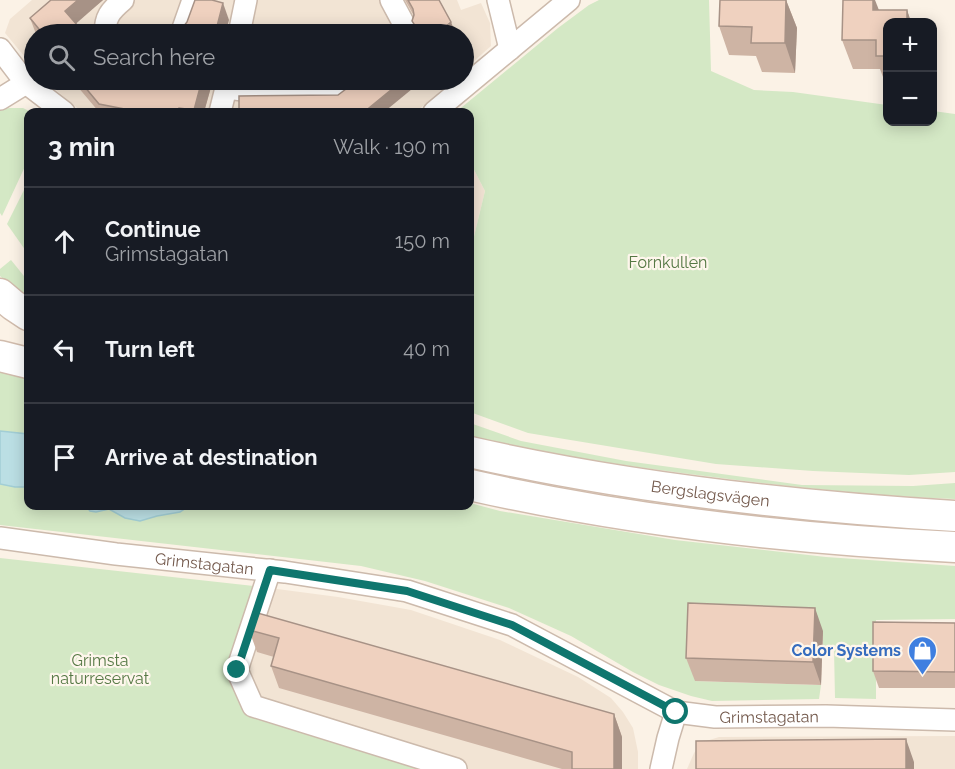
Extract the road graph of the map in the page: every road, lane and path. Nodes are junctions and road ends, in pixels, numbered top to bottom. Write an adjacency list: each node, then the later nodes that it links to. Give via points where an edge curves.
1 (123, 0): 7 (street)
2 (193, 0): 8 (street)
3 (246, 0): 9 (street)
4 (391, 0): 10 (street)
5 (498, 0): 11 (street)
6 (569, 0): 11 (street)
7 (105, 24)
8 (185, 24)
9 (241, 24)
10 (404, 24)
11 (510, 49): 13 (street)
12 (0, 51): 14 (street)
13 (474, 79)
14 (24, 81)
15 (24, 84): 21 (street)
16 (35, 90): 22 (street)
17 (226, 90): 23 (street)
18 (243, 90): 19 (street)
19 (345, 90)
20 (461, 90): 24 (street)
21 (0, 99)
22 (59, 108)
23 (221, 108)
24 (439, 108)
25 (0, 294): 26 (main road)
26 (24, 312)
27 (0, 356): 28 (main road)
28 (24, 362)
29 (474, 453): 31 (main road, Bergslagsvägen, via 600,478 762,501)
30 (474, 486): 33 (main road, Bergslagsvägen, via 598,510 769,533)
31 (955, 516)
32 (0, 538): 34 (street, Grimstagatan)
33 (955, 547)
34 (270, 570): 35 (street, Grimstagatan, via 407,591 512,625); 37 (street, via 237,670 253,706)
35 (676, 712): 36 (street, Grimstagatan, via 715,717); 38 (street)
36 (955, 720)
37 (456, 769)
38 (662, 769)

